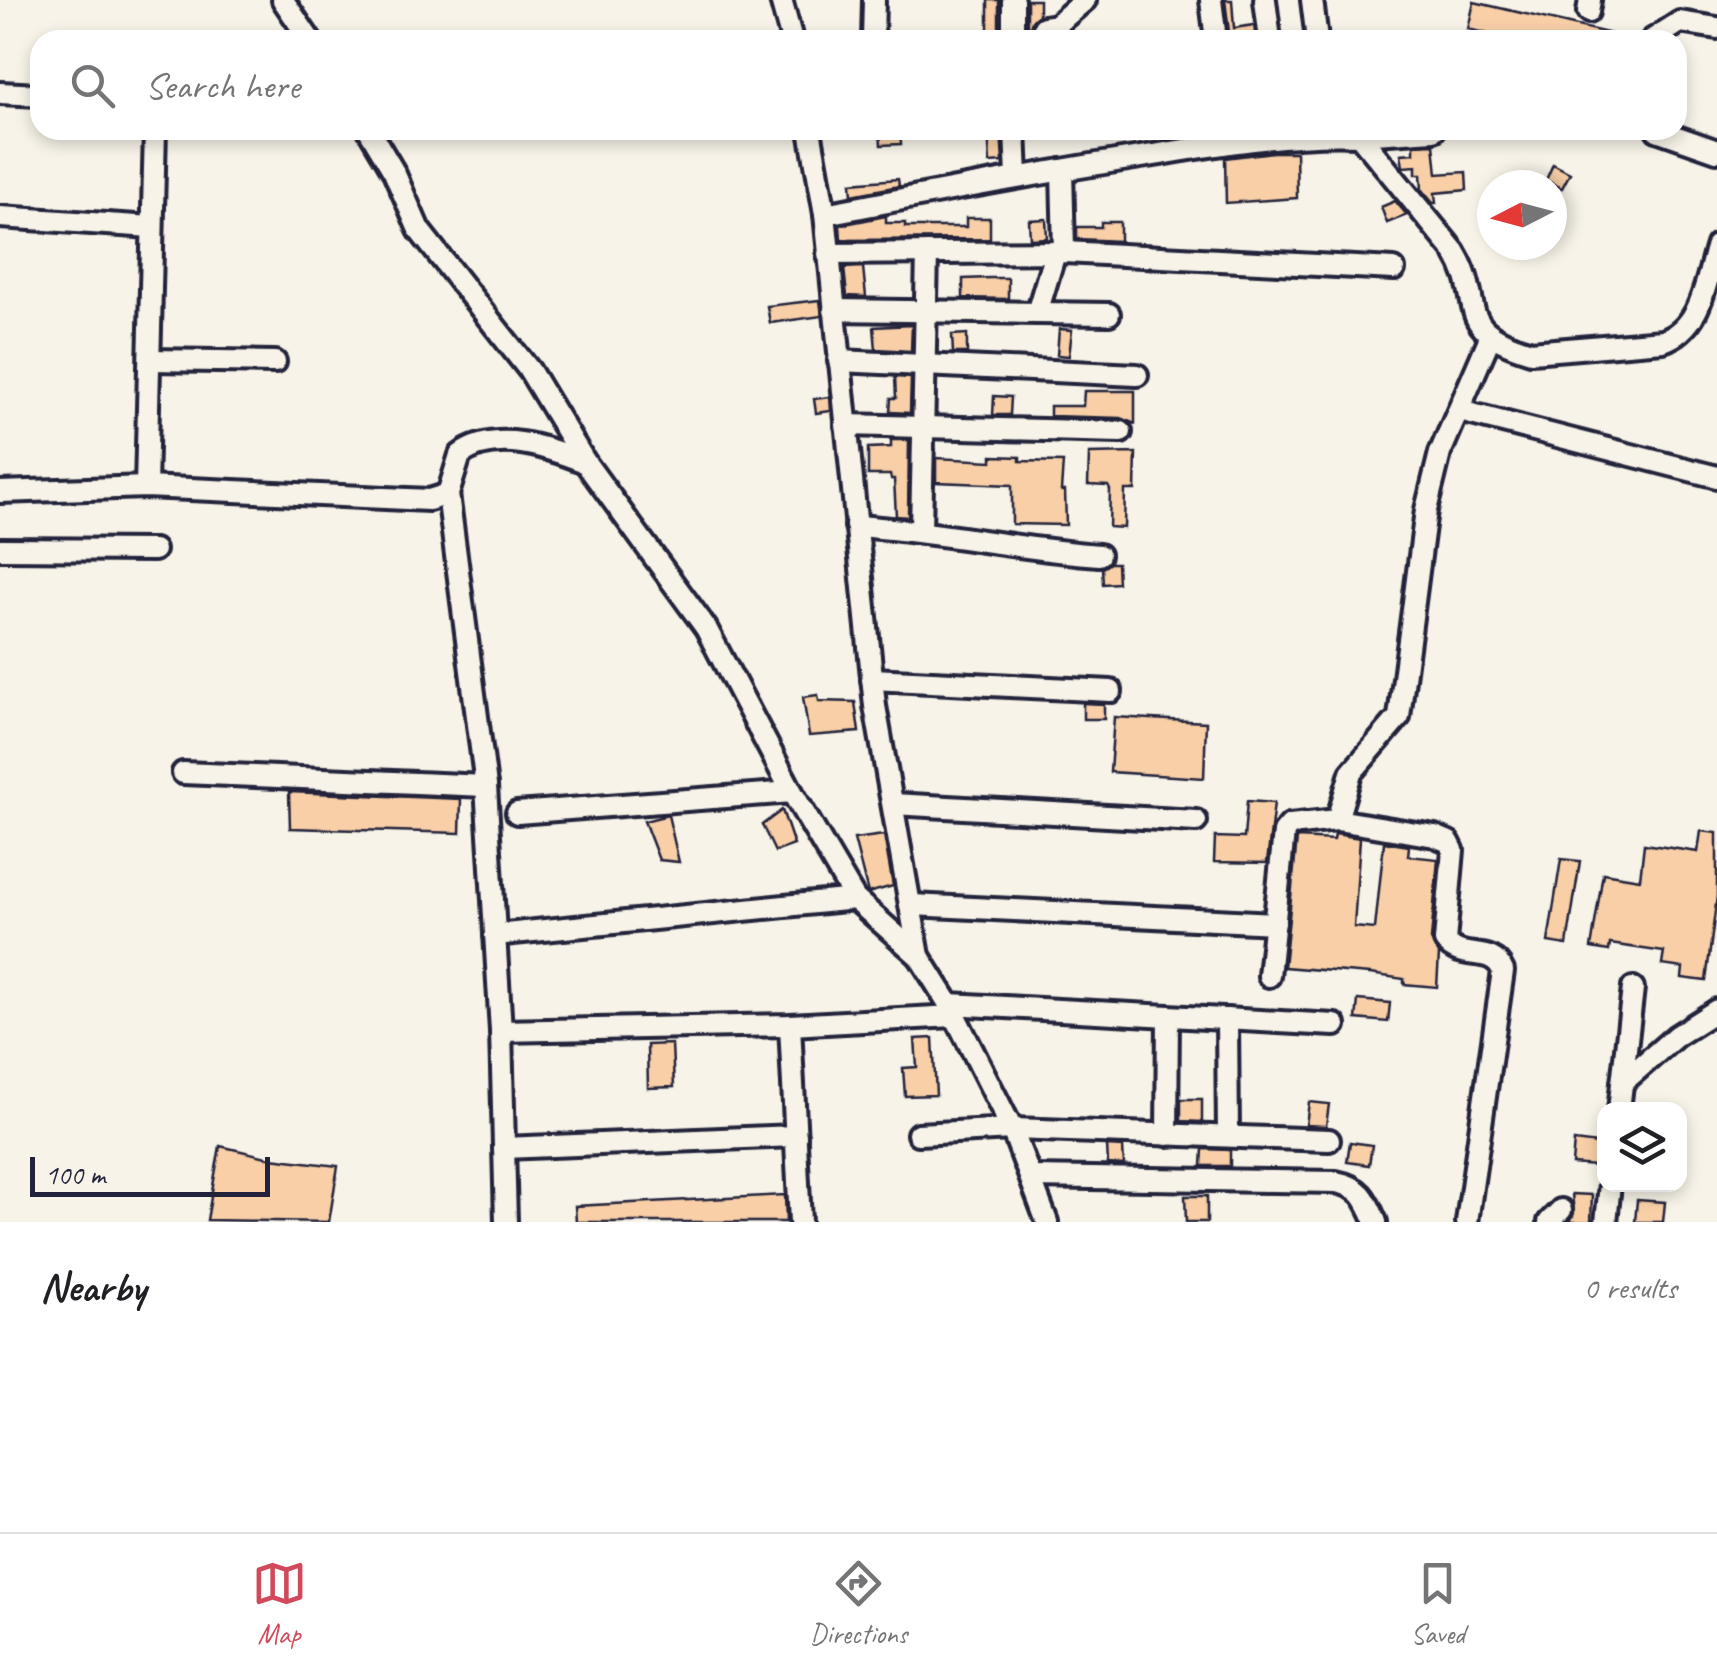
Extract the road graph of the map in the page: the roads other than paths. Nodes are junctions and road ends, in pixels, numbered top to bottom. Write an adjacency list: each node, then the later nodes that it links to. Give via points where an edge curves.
1 (282, 0): 11 (street)
2 (781, 0): 12 (street)
3 (874, 0): 13 (street)
4 (1013, 0): 14 (street)
5 (1085, 0): 10 (street, via 1056,25)
6 (1211, 0): 15 (street)
7 (1264, 0): 16 (street)
8 (1312, 0): 17 (street)
9 (1713, 23): 18 (street, via 1680,22)
10 (1044, 26)
11 (303, 30)
12 (789, 30)
13 (873, 30)
14 (1013, 30)
15 (1215, 30)
16 (1268, 30)
17 (1316, 30)
18 (1668, 30)
19 (0, 93): 20 (street)
20 (30, 94)
21 (155, 140): 33 (street)
22 (376, 140): 54 (street, via 419,230 530,371)
23 (812, 140): 31 (street)
24 (1015, 140): 30 (street)
25 (1212, 140): 29 (street)
26 (1362, 140): 44 (street, via 1454,251 1475,319)
27 (1684, 140): 28 (street)
28 (1717, 152)
29 (1062, 170): 30 (street); 36 (street)
30 (1017, 177): 31 (street)
31 (825, 214): 37 (street)
32 (0, 217): 33 (street)
33 (152, 227): 45 (street)
34 (1717, 245): 39 (street)
35 (927, 253): 36 (street); 37 (street); 41 (street)
36 (1060, 253): 38 (street); 42 (street)
37 (828, 254): 40 (street)
38 (1394, 269)
39 (1708, 300): 44 (street, via 1679,336 1664,342 1531,352)
40 (834, 310): 41 (street); 46 (street)
41 (926, 312): 42 (street); 48 (street)
42 (1037, 313): 43 (street)
43 (1109, 314)
44 (1491, 335): 50 (street)
45 (150, 360): 47 (street); 56 (street)
46 (839, 360): 48 (street); 51 (street)
47 (275, 362)
48 (924, 365): 49 (street); 52 (street)
49 (1137, 375)
50 (1460, 411): 55 (street); 71 (street, via 1447,432 1426,510 1399,717 1352,774)
51 (846, 425): 52 (street); 59 (street)
52 (923, 427): 53 (street); 60 (street)
53 (1121, 432)
54 (584, 462): 58 (street, via 543,447 487,443 460,455); 68 (street, via 706,628)
55 (1717, 478)
56 (146, 487): 57 (street); 58 (street, via 430,500)
57 (0, 492)
58 (448, 494): 67 (street)
59 (856, 526): 60 (street); 64 (street)
60 (921, 530): 63 (street)
61 (0, 549): 62 (street)
62 (154, 550)
63 (1099, 554)
64 (872, 679): 65 (street); 69 (street)
65 (1111, 691)
66 (183, 773): 67 (street)
67 (486, 786): 76 (street)
68 (792, 792): 70 (street); 73 (street)
69 (893, 804): 72 (street); 74 (street)
70 (516, 813)
71 (1337, 820): 75 (street, via 1295,823 1284,832); 103 (street, via 1449,842 1445,941 1459,953 1491,955 1503,971)
72 (1196, 821)
73 (856, 900): 76 (street); 77 (street)
74 (912, 904): 75 (street); 77 (street)
75 (1274, 923): 78 (street)
76 (495, 935): 86 (street)
77 (919, 956): 80 (street)
78 (1269, 976)
79 (1633, 988): 87 (street)
80 (952, 1010): 82 (street); 84 (street); 89 (street)
81 (1717, 1010): 87 (street)
82 (1168, 1016): 83 (street); 91 (street)
83 (1226, 1019): 85 (street); 93 (street)
84 (790, 1025): 86 (street); 92 (street)
85 (1335, 1025)
86 (501, 1031): 95 (street)
87 (1622, 1083): 88 (street)
88 (1620, 1102)
89 (1012, 1129): 90 (street); 91 (street); 96 (street)
90 (918, 1134)
91 (1167, 1134): 93 (street)
92 (796, 1136): 95 (street); 100 (street)
93 (1228, 1136): 94 (street)
94 (1329, 1140)
95 (504, 1148): 99 (street)
96 (1032, 1177): 98 (street); 102 (street, via 1336,1182 1364,1194)
97 (1609, 1192): 104 (street)
98 (1046, 1221): 101 (street)
99 (506, 1222)
100 (800, 1222)
101 (1031, 1222)
102 (1376, 1222)
103 (1467, 1222)
104 (1606, 1222)

